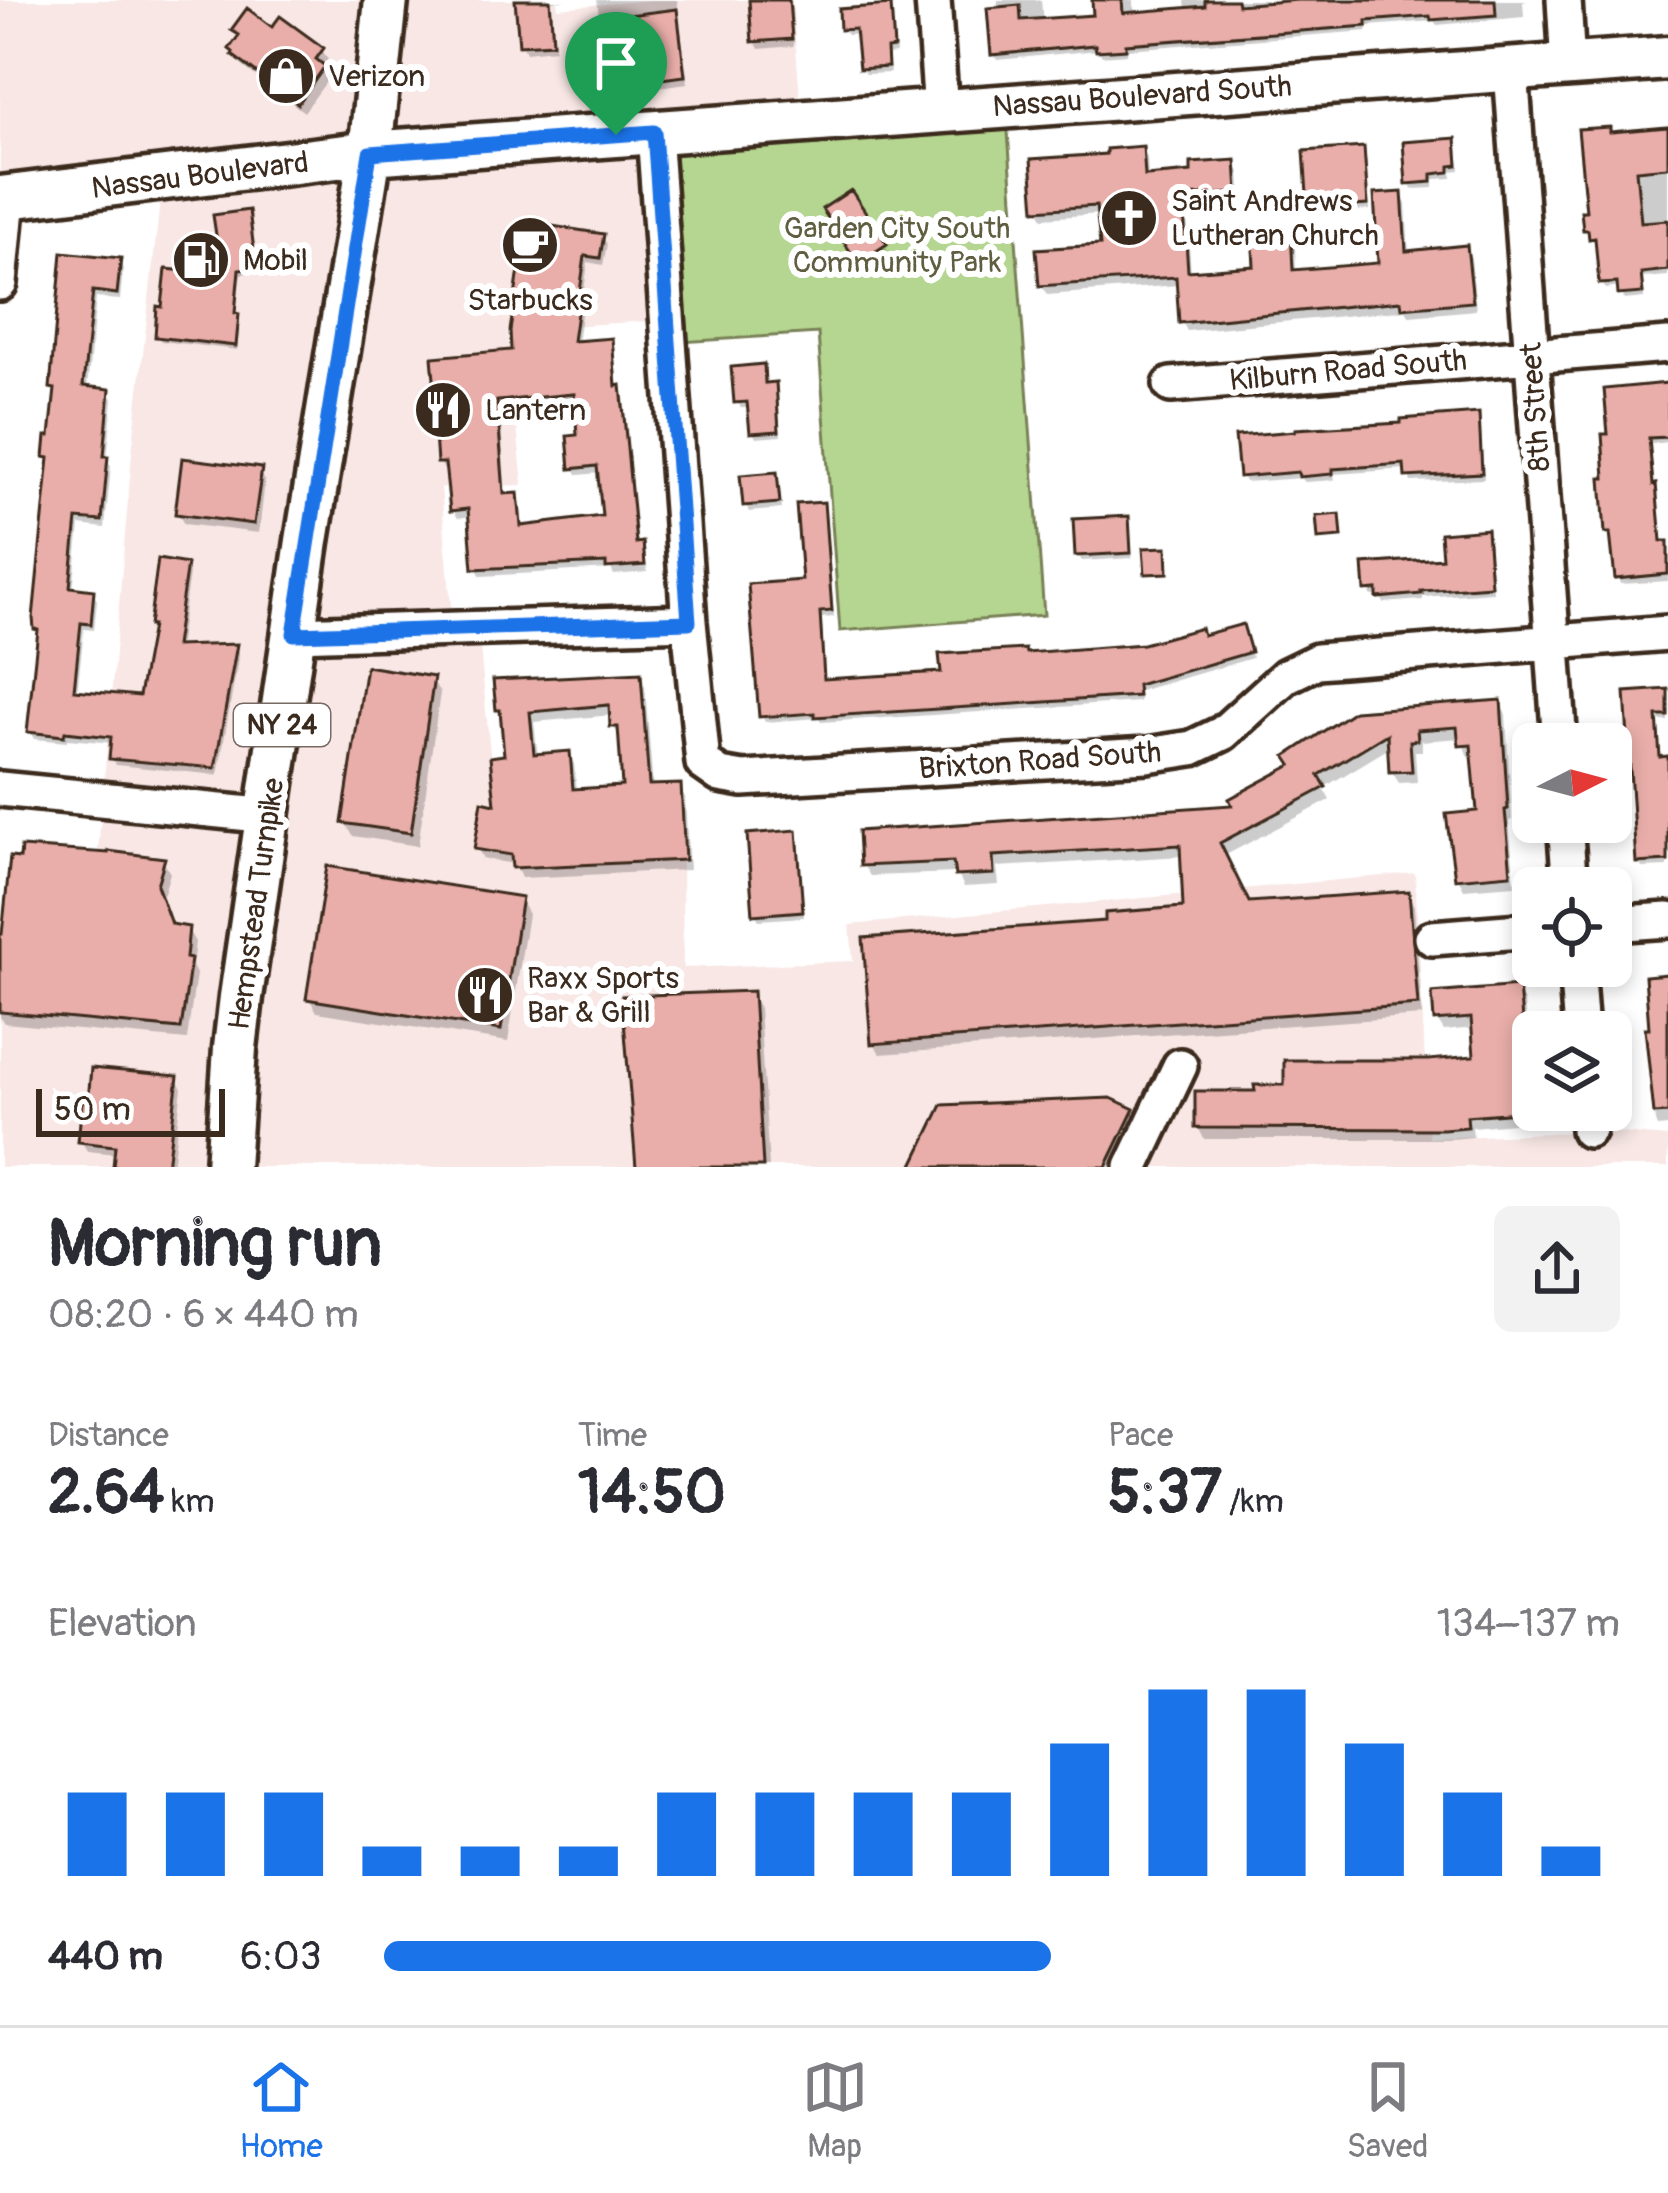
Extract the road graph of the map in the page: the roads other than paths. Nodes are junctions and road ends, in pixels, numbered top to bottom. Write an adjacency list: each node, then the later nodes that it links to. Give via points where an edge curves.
1 (386, 0): 9 (main road, Hempstead Turnpike / NY 24)
2 (932, 0): 7 (street)
3 (1564, 0): 5 (street)
4 (1668, 58): 5 (main road, Nassau Boulevard South)
5 (1568, 66): 6 (main road, Nassau Boulevard South)
6 (1511, 70): 7 (main road, Nassau Boulevard South); 13 (street, 8th Street)
7 (941, 111): 8 (main road, Nassau Boulevard South)
8 (635, 134): 9 (main road, Nassau Boulevard); 15 (street)
9 (370, 153): 10 (main road, Nassau Boulevard); 17 (main road, Hempstead Turnpike / NY 24)
10 (4, 198): 11 (street)
11 (0, 283)
12 (1668, 345): 13 (street, Kilburn Road South)
13 (1532, 355): 14 (street, Kilburn Road South); 18 (street, 8th Street)
14 (1171, 385)
15 (689, 622): 17 (street); 18 (street, Brixton Road South, via 703,763 743,779 1192,748 1222,733 1286,676 1317,662)
16 (1668, 633): 18 (street, Brixton Road South)
17 (294, 634): 21 (main road, Hempstead Turnpike / NY 24)
18 (1552, 641): 19 (street, 8th Street)
19 (1558, 723)
20 (0, 789): 21 (street)
21 (269, 816): 27 (main road, Hempstead Turnpike / NY 24, via 235,1048)
22 (1668, 920): 23 (street)
23 (1632, 923)
24 (1512, 932): 25 (street)
25 (1432, 938)
26 (1180, 1066): 28 (street)
27 (227, 1167)
28 (1132, 1167)

